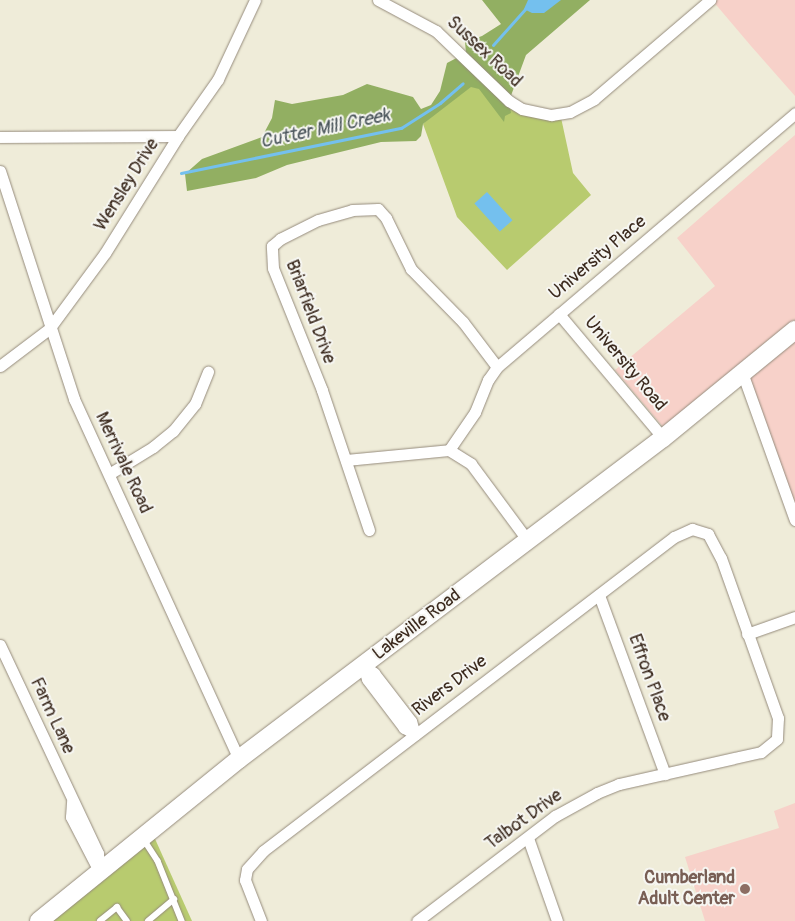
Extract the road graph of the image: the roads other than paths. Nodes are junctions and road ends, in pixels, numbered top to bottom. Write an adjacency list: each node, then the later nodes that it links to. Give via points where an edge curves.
1 (255, 0): 5 (street, Wensley Drive, via 218,79)
2 (378, 0): 3 (street, Sussex Road, via 436,31 509,101 522,108 551,114 570,112 594,99)
3 (710, 0)
4 (795, 113): 8 (street, University Place)
5 (178, 136): 6 (street); 9 (street, Wensley Drive, via 134,209)
6 (0, 137)
7 (0, 171): 9 (street, Merrivale Road)
8 (559, 314): 12 (street, University Place); 15 (street, University Road)
9 (49, 329): 11 (street, Wensley Drive); 18 (street, Merrivale Road, via 74,399)
10 (795, 330): 14 (main road, Lakeville Road)
11 (0, 366)
12 (497, 367): 16 (street, University Place, via 475,412); 17 (street, Briarfield Drive, via 463,322 411,269 386,218 378,209 339,213 280,239 271,251 272,268)
13 (208, 372): 18 (street, via 195,404 173,431)
14 (743, 375): 15 (main road, Lakeville Road); 19 (street)
15 (663, 438): 21 (main road, Lakeville Road)
16 (449, 450): 17 (street); 21 (street, via 471,464)
17 (346, 460): 20 (street, Briarfield Drive)
18 (109, 474): 28 (street, Merrivale Road)
19 (795, 520)
20 (369, 530)
21 (528, 541): 26 (main road, Lakeville Road)
22 (599, 595): 24 (street, Rivers Drive, via 674,537 699,529 708,534 715,544); 27 (street, Rivers Drive); 29 (street, Effron Place)
23 (795, 617): 24 (street)
24 (747, 634): 29 (street, Talbot Drive, via 778,718 777,739 762,752)
25 (0, 645): 32 (street, Farm Lane, via 72,801 71,817)
26 (363, 665): 27 (street, via 374,673 411,721); 28 (main road, Lakeville Road)
27 (415, 734): 39 (street, Rivers Drive, via 254,860 247,869 248,891)
28 (239, 759): 30 (main road, Lakeville Road)
29 (665, 774): 31 (street, Talbot Drive, via 597,793 555,816)
30 (142, 836): 32 (main road, Lakeville Road); 33 (lane, via 155,855)
31 (528, 838): 40 (street, Talbot Drive); 41 (street)
32 (99, 871): 34 (main road, Lakeville Road)
33 (174, 899): 37 (lane); 38 (lane)
34 (39, 921)
35 (100, 921): 36 (lane, via 117,907)
36 (127, 921)
37 (148, 921)
38 (182, 921)
39 (261, 921)
40 (417, 921)
41 (557, 921)

